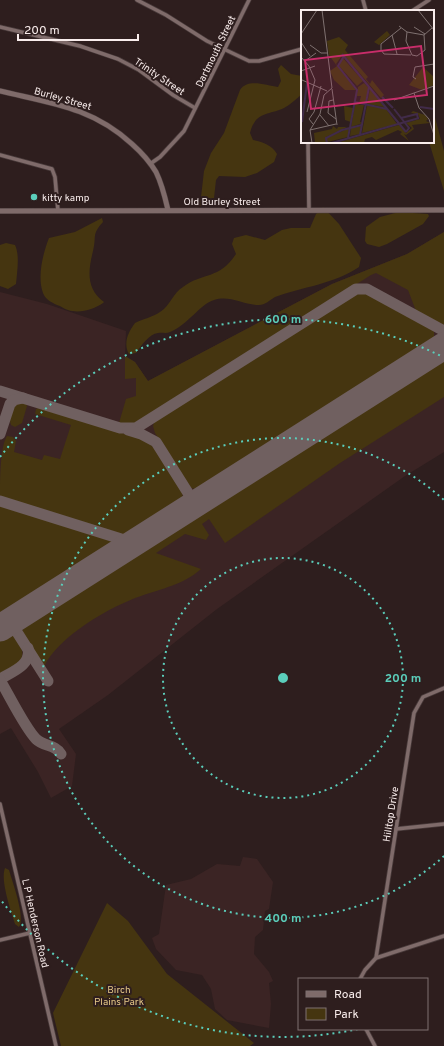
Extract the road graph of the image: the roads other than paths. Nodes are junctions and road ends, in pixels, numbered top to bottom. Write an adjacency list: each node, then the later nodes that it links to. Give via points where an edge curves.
1 (137, 0): 8 (street)
2 (249, 0): 8 (street, Dartmouth Street)
3 (363, 0): 5 (street)
4 (429, 0): 6 (street)
5 (366, 10)
6 (414, 10)
7 (0, 27): 11 (street, Trinity Street, via 80,46 118,59)
8 (224, 49): 9 (street, via 254,62); 11 (street, Dartmouth Street)
9 (301, 49)
10 (0, 91): 14 (main road, Burley Street, via 57,104 94,117 116,129)
11 (195, 108): 14 (street, Dartmouth Street, via 179,138)
12 (308, 143): 17 (street)
13 (0, 155): 19 (street, via 52,169)
14 (150, 164): 16 (main road, Burley Street, via 162,185)
15 (0, 210): 19 (main road, Old Burley Street)
16 (168, 210): 17 (main road, Old Burley Street); 19 (main road, Old Burley Street)
17 (309, 210): 18 (main road, Old Burley Street)
18 (444, 210)
19 (58, 211)
20 (444, 688): 23 (street, Hilltop Drive, via 424,697 414,713)
21 (0, 804): 24 (street, L P Henderson Road)
22 (444, 824): 23 (street)
23 (396, 829): 27 (street, Hilltop Drive)
24 (30, 933): 26 (street); 30 (street, L P Henderson Road)
25 (444, 936): 27 (street)
26 (0, 940)
27 (376, 958): 28 (street)
28 (361, 978)
29 (367, 1030): 31 (street)
30 (56, 1046)
31 (375, 1046)

